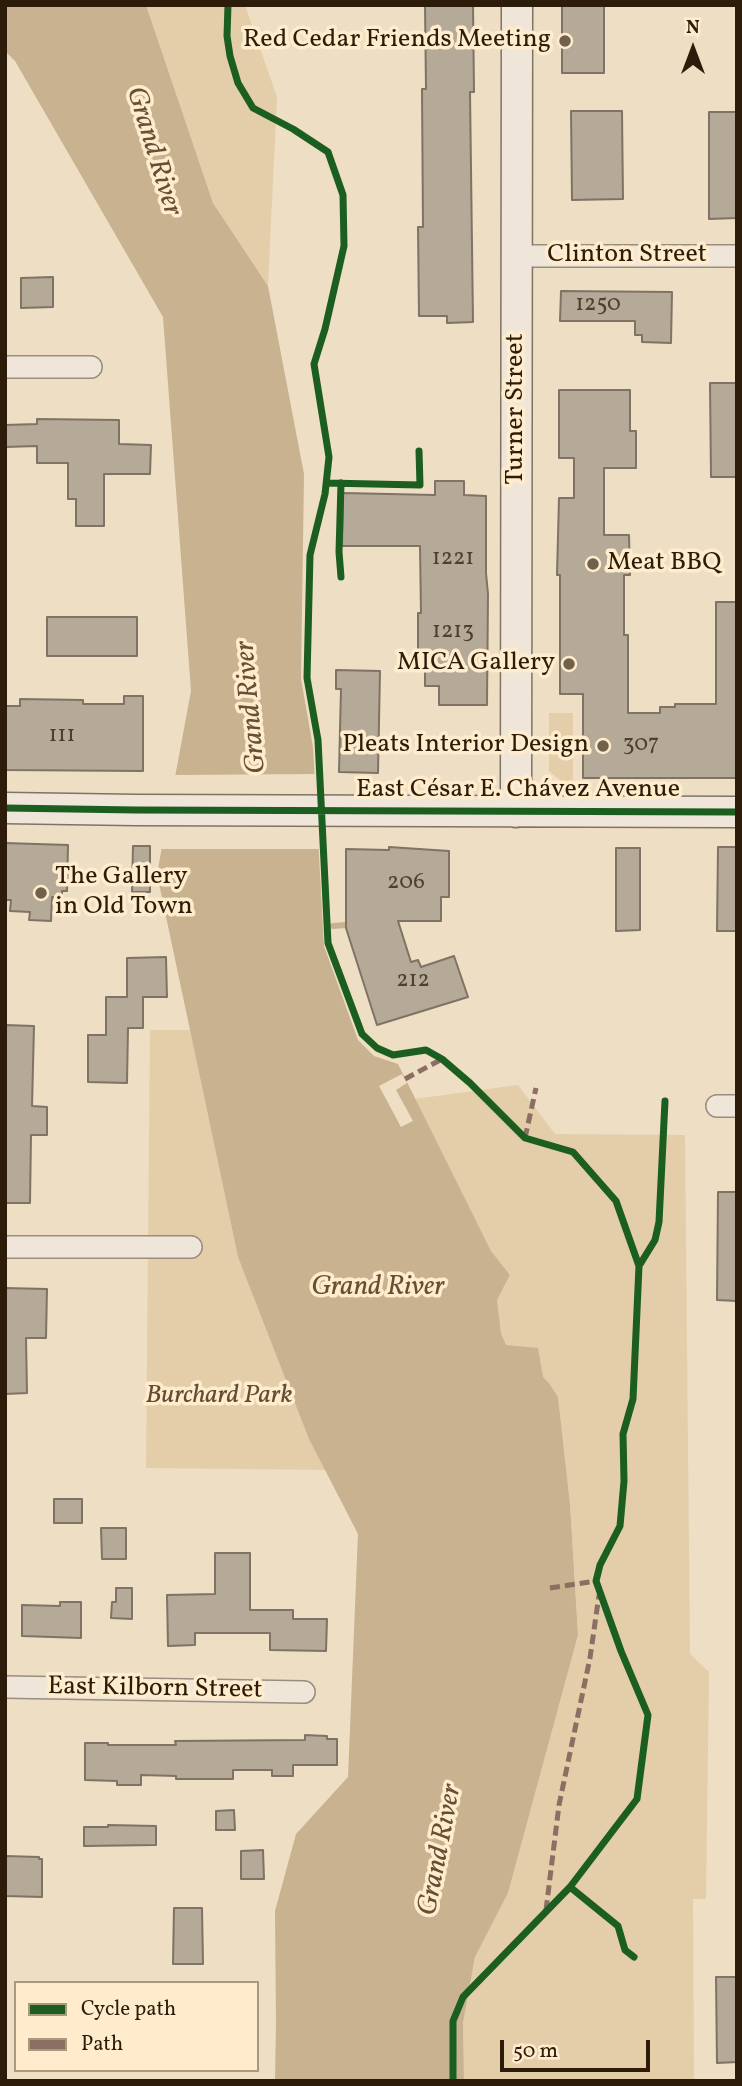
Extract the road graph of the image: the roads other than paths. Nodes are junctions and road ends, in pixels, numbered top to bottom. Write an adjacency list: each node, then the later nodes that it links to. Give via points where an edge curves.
1 (517, 5): 2 (street, Turner Street)
2 (516, 256): 3 (street, Clinton Street); 7 (street, Turner Street)
3 (737, 256)
4 (5, 367): 5 (street)
5 (91, 367)
6 (5, 808): 7 (street, East César E. Chávez Avenue)
7 (516, 812): 8 (street, East César E. Chávez Avenue)
8 (737, 813)
9 (5, 1247): 10 (street)
10 (191, 1247)
11 (5, 1687): 12 (street, East Kilborn Street)
12 (304, 1692)

